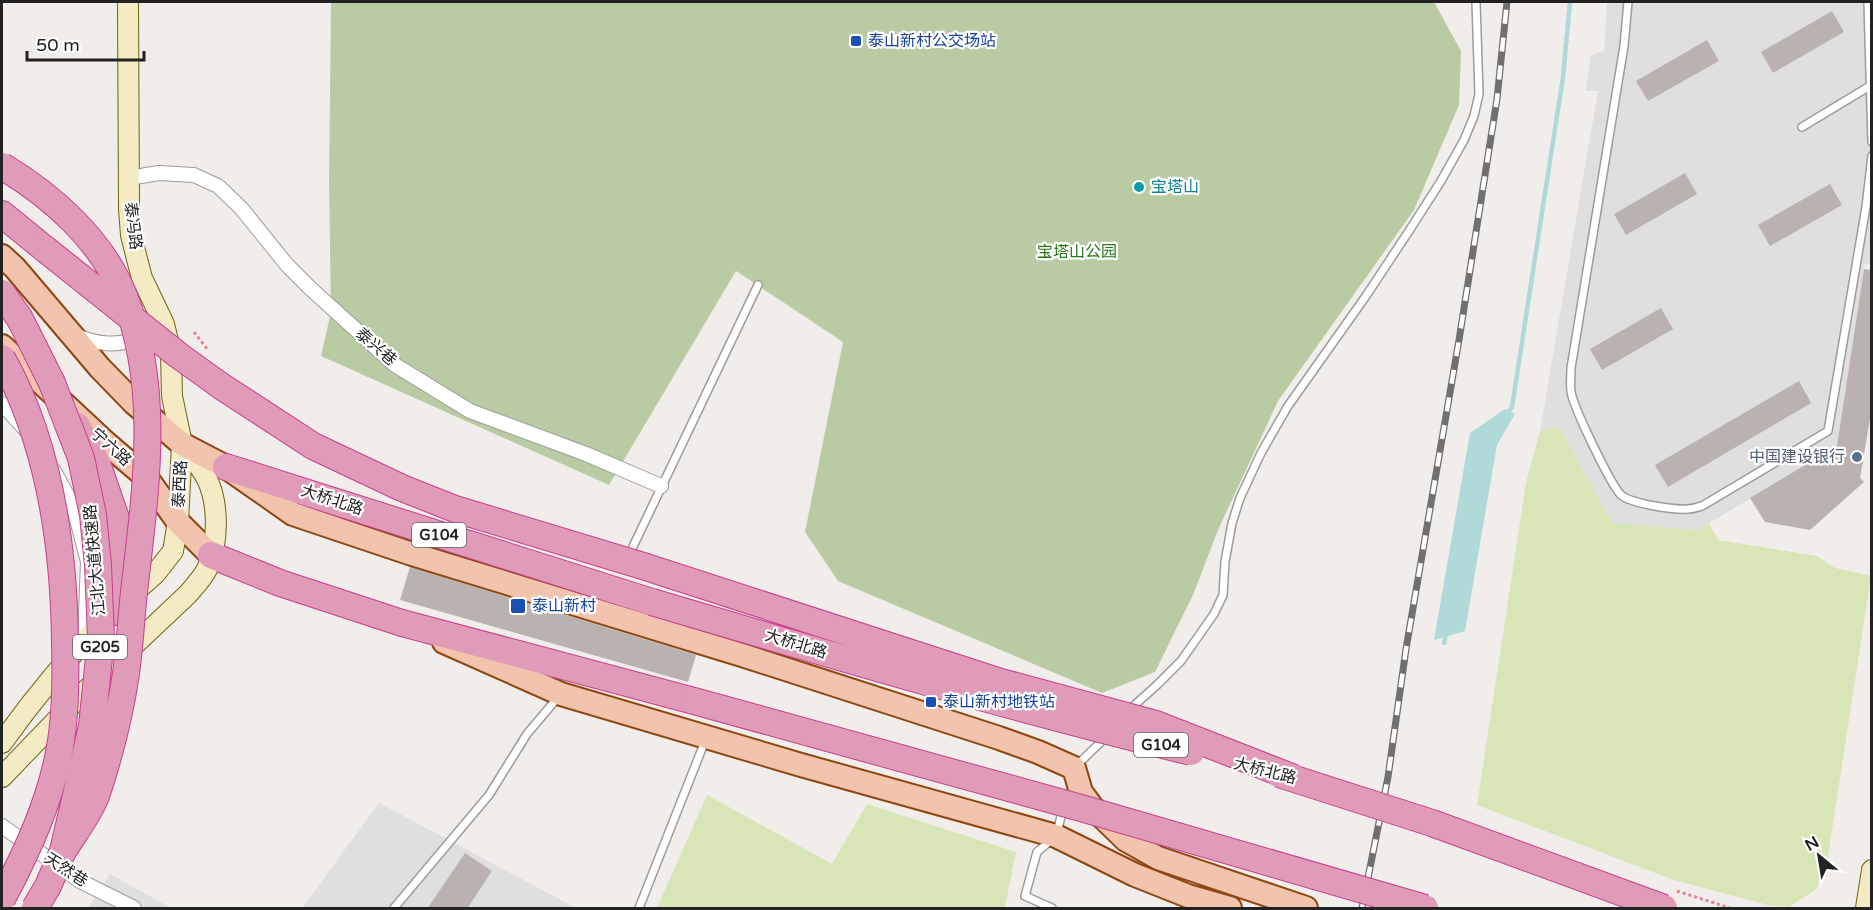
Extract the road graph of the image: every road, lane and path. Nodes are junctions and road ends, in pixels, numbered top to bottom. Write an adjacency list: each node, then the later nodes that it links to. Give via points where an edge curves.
1 (128, 2): 10 (main road, 泰冯路)
2 (1476, 2): 31 (lane, via 1479,94 1464,140 1366,296 1288,406 1262,453 1239,498 1225,562 1223,595 1214,614 1181,661)
3 (1628, 2): 8 (lane, via 1571,376 1576,409 1621,494 1631,500 1677,509 1702,506 1828,431)
4 (1868, 2): 5 (lane)
5 (1870, 86): 6 (lane); 7 (lane)
6 (1802, 127)
7 (1872, 142)
8 (1872, 156)
9 (2, 166): 41 (highway, bridge, via 41,192 81,229 110,270 124,294 136,330 147,403 145,500 126,674 113,741 95,800)
10 (129, 178): 15 (main road, 泰冯路, via 131,235 142,278); 23 (street, 泰兴巷, via 159,173 194,175 218,186 311,290 395,365 470,411)
11 (2, 214): 37 (highway, bridge, via 220,386 313,446 402,488 455,509 1001,682 1156,724)
12 (2, 256): 16 (main road, 大桥北路)
13 (758, 285): 23 (lane)
14 (2, 293): 41 (highway, 江北大道快速路 / G205, bridge, via 20,319 52,383 81,458 93,515 101,638 92,726)
15 (154, 303): 16 (street, via 152,323 134,340 108,344); 21 (main road, 泰冯路, via 171,353 172,396)
16 (70, 332): 21 (main road, 大桥北路, via 134,403)
17 (2, 346): 20 (main road, 宁六路)
18 (2, 358): 43 (highway, G205, bridge, via 27,410 58,532 66,676 60,749 50,787 37,825)
19 (2, 404): 29 (street, via 40,445 74,508 88,562)
20 (65, 405): 24 (main road, 宁六路, via 147,478); 27 (highway, via 97,463 118,524)
21 (182, 444): 22 (main road, 大桥北路); 24 (main road, 泰西路); 25 (main road, 泰西路, via 202,471 216,508)
22 (226, 466): 26 (highway, 大桥北路 / G104); 35 (main road, via 293,514 999,738 1038,752)
23 (661, 486): 26 (lane)
24 (178, 522): 25 (main road, 宁六路); 27 (main road, 泰西路, via 173,551 166,563)
25 (211, 555): 28 (highway, via 280,583); 36 (main road, 泰西路, via 198,582)
26 (617, 579): 37 (highway, 大桥北路 / G104, bridge, via 652,602 868,666 1066,722)
27 (111, 613): 29 (main road, 泰西路)
28 (402, 623): 30 (main road); 51 (highway, bridge, via 1082,808)
29 (85, 640): 34 (main road, 泰西路)
30 (561, 694): 33 (main road); 46 (lane, via 527,734 489,795)
31 (1122, 719)
32 (1115, 729): 35 (lane)
33 (707, 737): 40 (main road); 47 (lane)
34 (2, 742)
35 (1072, 774): 50 (main road, via 1092,807 1126,840 1158,858)
36 (2, 777)
37 (1294, 778): 52 (highway, 大桥北路 / G104, bridge, via 1432,823)
38 (1068, 791): 40 (lane)
39 (2, 826): 45 (street, 天然巷, via 81,881)
40 (1056, 836): 48 (lane, via 1036,852 1025,896); 49 (main road, via 1135,876)
41 (63, 851): 44 (highway, 江北大道快速路 / G205, bridge)
42 (1872, 870): 53 (main road)
43 (2, 899)
44 (35, 909)
45 (134, 909)
46 (394, 909)
47 (639, 909)
48 (1052, 909)
49 (1230, 909)
50 (1306, 909)
51 (1425, 909)
52 (1664, 909)
53 (1866, 909)

